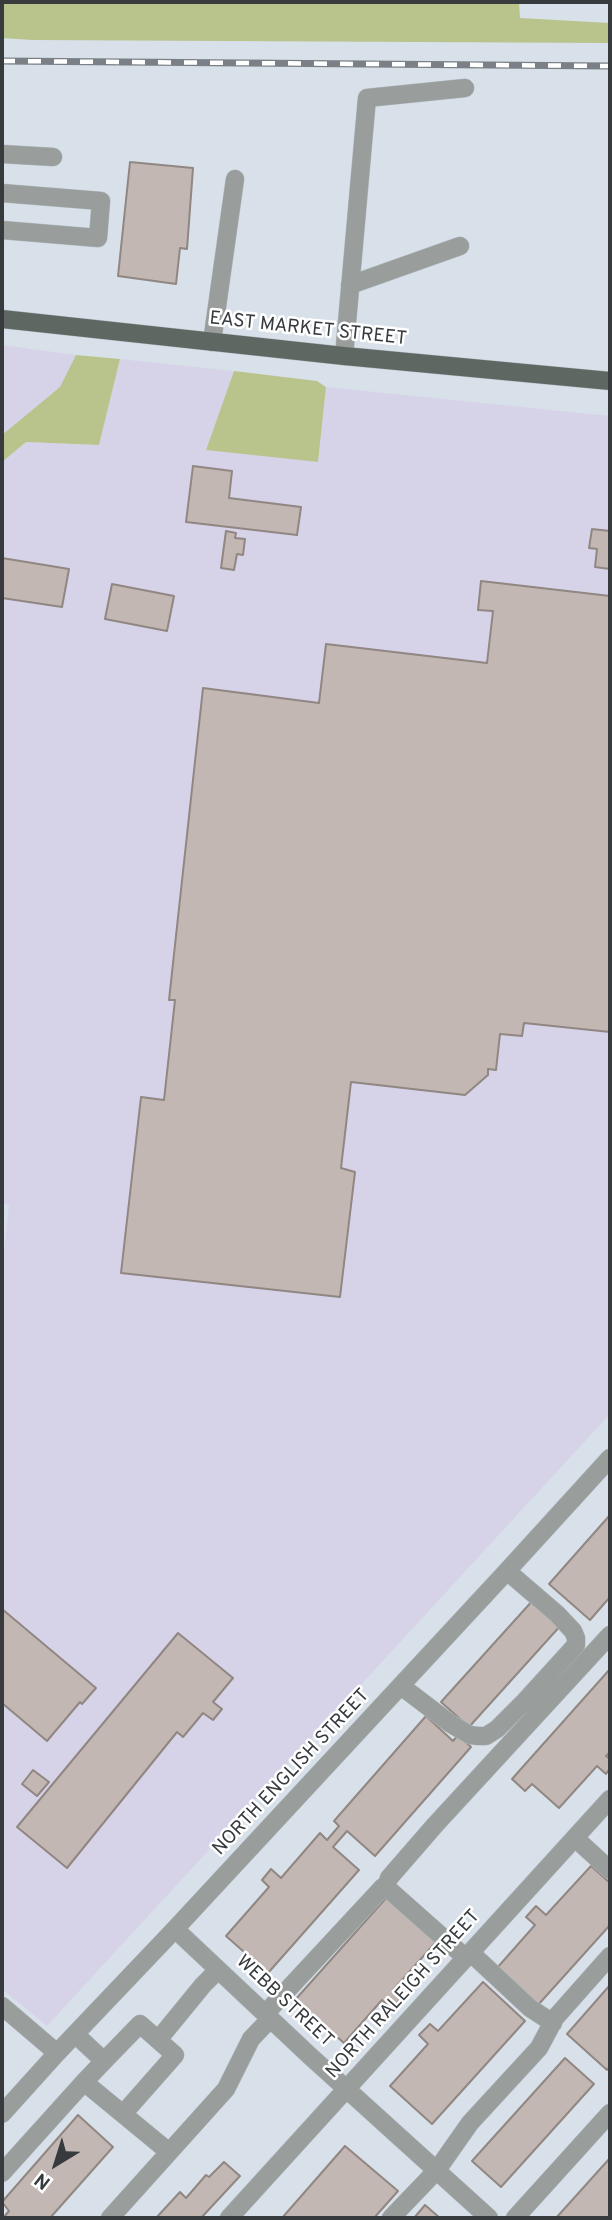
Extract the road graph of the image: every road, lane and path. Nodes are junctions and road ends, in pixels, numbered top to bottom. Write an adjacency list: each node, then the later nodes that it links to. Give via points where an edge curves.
1 (465, 88): 8 (street, via 367,98)
2 (2, 154): 3 (street)
3 (53, 157)
4 (235, 179): 10 (street)
5 (2, 193): 6 (street, via 101,201 98,238)
6 (2, 230)
7 (460, 246): 8 (street)
8 (350, 285): 11 (street)
9 (2, 319): 10 (main road, EAST MARKET STREET)
10 (212, 342): 11 (main road, EAST MARKET STREET)
11 (344, 356): 12 (main road, EAST MARKET STREET)
12 (610, 381)
13 (610, 1458): 14 (street, NORTH ENGLISH STREET)
14 (507, 1571): 16 (street, NORTH ENGLISH STREET); 16 (street, via 576,1637 576,1645 525,1701 497,1729 478,1737 451,1724)
15 (610, 1635): 20 (street, via 435,1825)
16 (401, 1686): 21 (street, NORTH ENGLISH STREET)
17 (610, 1800): 18 (street, NORTH RALEIGH STREET)
18 (575, 1838): 19 (street); 22 (street, NORTH RALEIGH STREET)
19 (610, 1870)
20 (386, 1887): 22 (street); 26 (street)
21 (174, 1929): 24 (street, WEBB STREET); 28 (street, NORTH ENGLISH STREET)
22 (468, 1956): 27 (street); 33 (street, NORTH RALEIGH STREET)
23 (610, 1956): 27 (street)
24 (218, 1970): 26 (street, WEBB STREET); 29 (street)
25 (2, 2006): 30 (street)
26 (267, 2016): 33 (street, WEBB STREET); 37 (street, via 226,2089)
27 (552, 2023): 38 (street, via 540,2048 470,2123)
28 (75, 2034): 30 (street, NORTH ENGLISH STREET); 31 (street)
29 (158, 2040): 31 (street, via 140,2024); 36 (street, via 175,2055)
30 (57, 2053): 35 (street, NORTH ENGLISH STREET)
31 (104, 2061): 32 (street)
32 (84, 2082): 36 (street); 39 (street)
33 (348, 2088): 38 (street, WEBB STREET); 41 (street, NORTH RALEIGH STREET)
34 (610, 2113): 44 (street)
35 (2, 2114)
36 (123, 2114): 37 (street)
37 (169, 2151): 40 (street)
38 (437, 2170): 42 (street); 43 (street, WEBB STREET)
39 (2, 2173)
40 (110, 2218)
41 (229, 2218)
42 (391, 2218)
43 (489, 2218)
44 (515, 2218)

